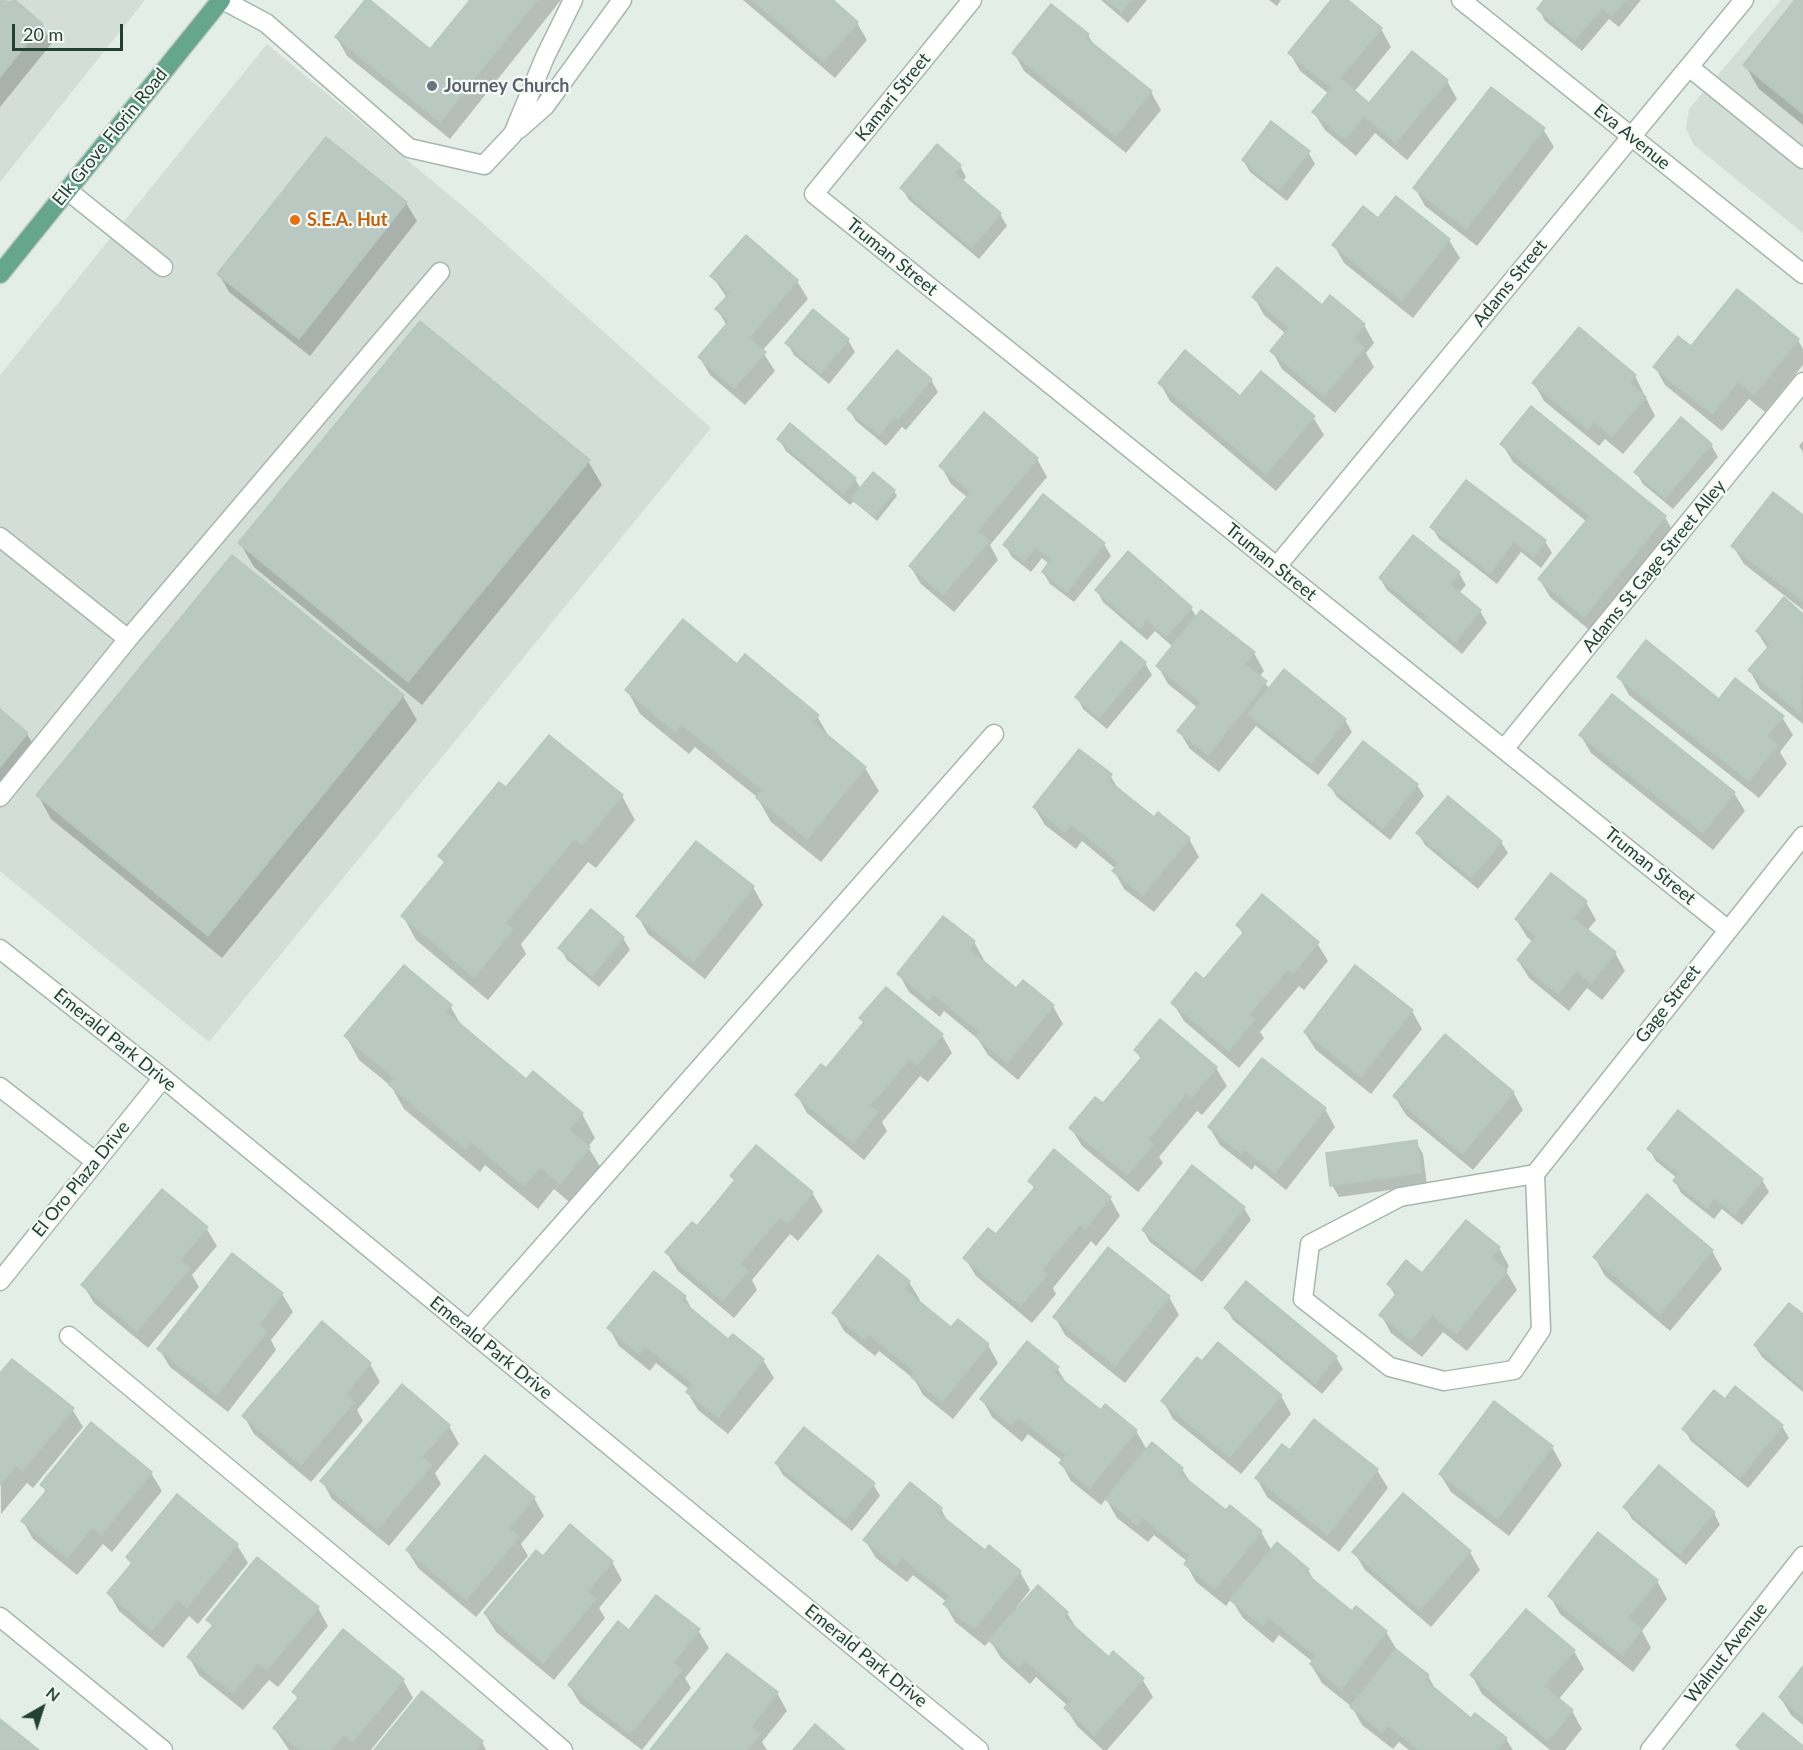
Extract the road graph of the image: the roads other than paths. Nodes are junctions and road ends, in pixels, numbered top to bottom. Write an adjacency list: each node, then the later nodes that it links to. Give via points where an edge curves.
1 (222, 0): 8 (street, via 266,24 409,148 484,165); 11 (main road, Elk Grove Florin Road)
2 (573, 0): 8 (street)
3 (622, 0): 8 (street, via 545,106)
4 (972, 0): 12 (street, Kamari Street)
5 (1461, 0): 9 (street, Eva Avenue)
6 (1744, 0): 7 (street, Adams Street)
7 (1689, 67): 9 (street, Adams Street); 10 (street)
8 (513, 134)
9 (1631, 136): 16 (street, Eva Avenue); 19 (street, Adams Street)
10 (1803, 159)
11 (68, 190): 13 (street); 15 (main road, Elk Grove Florin Road)
12 (814, 194): 19 (street, Truman Street)
13 (163, 267)
14 (440, 272): 20 (street)
15 (0, 274)
16 (1803, 274)
17 (1803, 382): 22 (street, Adams St Gage Street Alley)
18 (0, 537): 20 (street)
19 (1277, 566): 22 (street, Truman Street)
20 (128, 639): 23 (street)
21 (994, 735): 32 (street)
22 (1504, 749): 25 (street, Truman Street)
23 (0, 797)
24 (1803, 836): 25 (street, Gage Street)
25 (1728, 929): 30 (street, Gage Street)
26 (0, 949): 27 (street, Emerald Park Drive)
27 (163, 1078): 29 (street, El Oro Plaza Drive); 32 (street, Emerald Park Drive)
28 (0, 1087): 29 (street)
29 (96, 1162): 31 (street, El Oro Plaza Drive)
30 (1535, 1174): 30 (street, via 1541,1330 1514,1370 1444,1381 1390,1367 1303,1299 1310,1244 1400,1197)
31 (0, 1281)
32 (469, 1330): 38 (street, Emerald Park Drive)
33 (69, 1336): 37 (street)
34 (1803, 1556): 39 (street, Walnut Avenue)
35 (0, 1617): 36 (street)
36 (163, 1750)
37 (563, 1750)
38 (980, 1750)
39 (1650, 1750)

